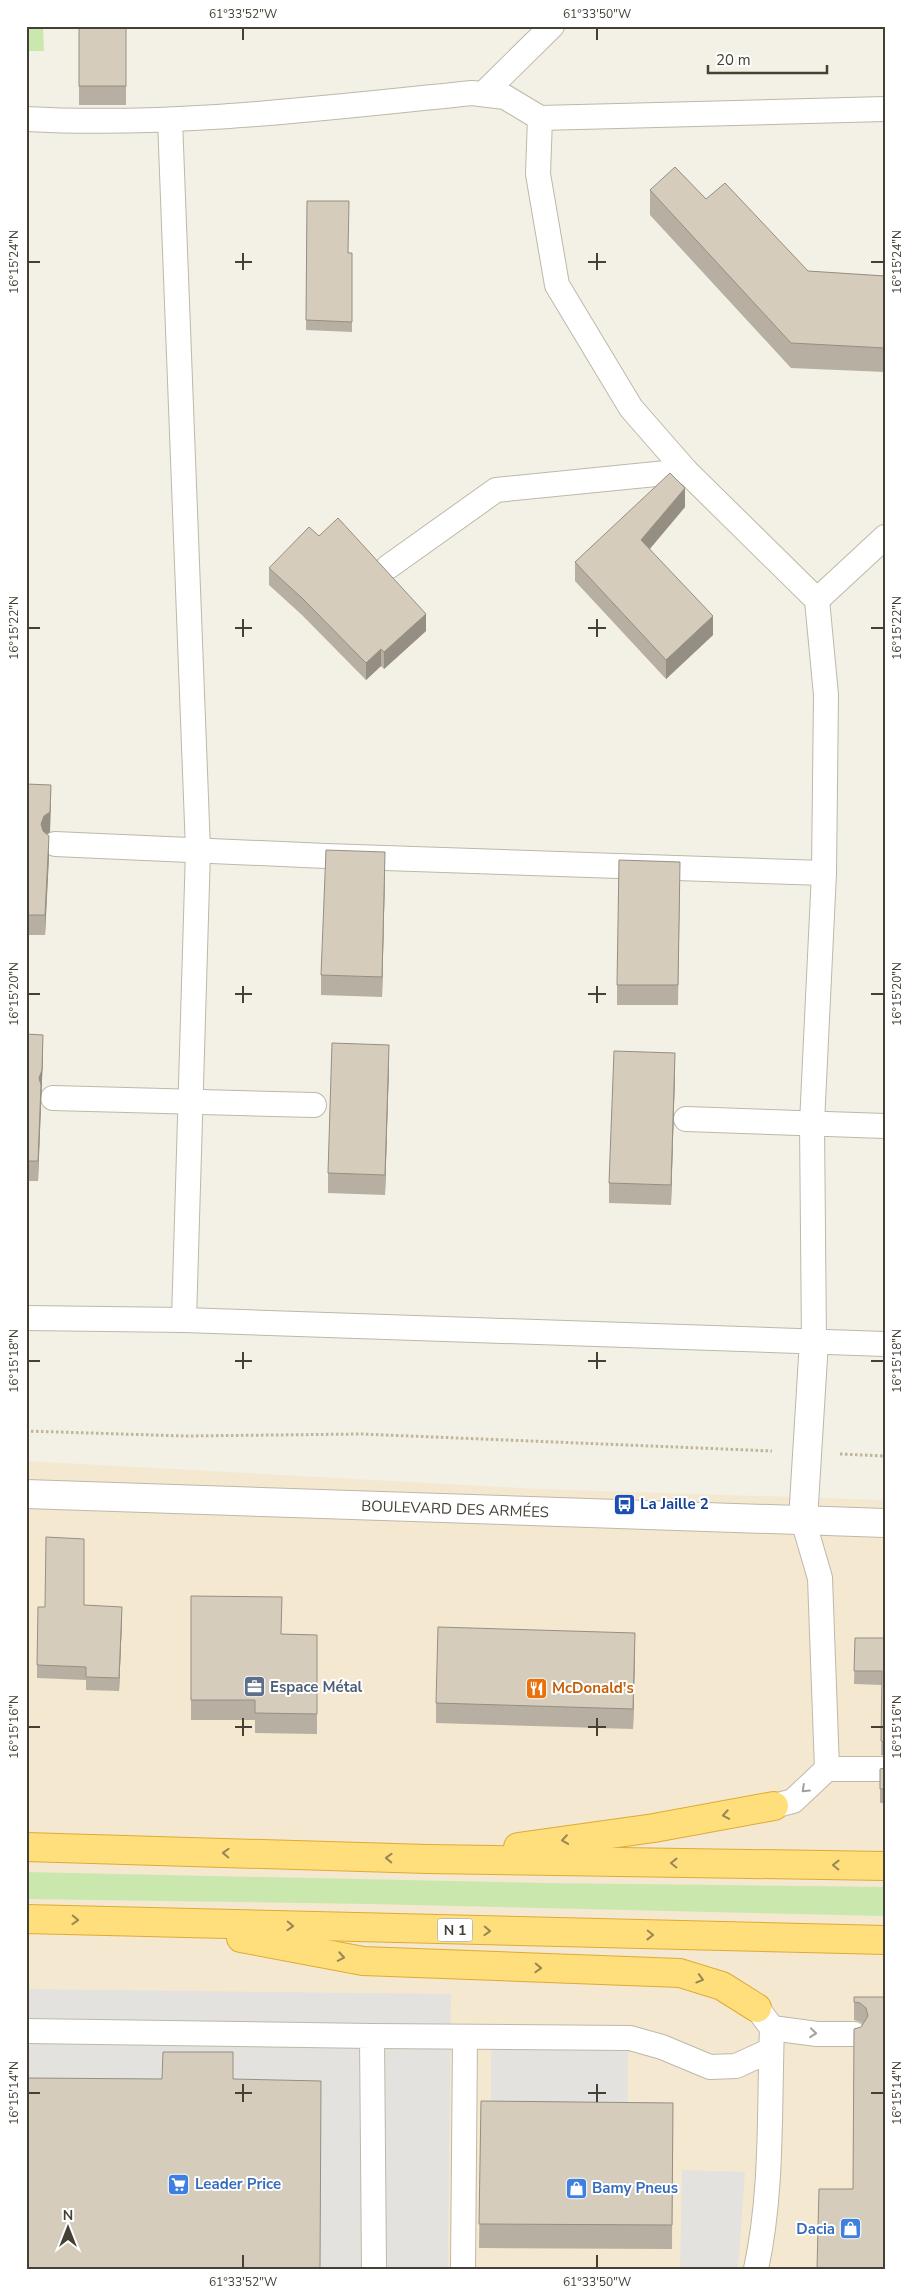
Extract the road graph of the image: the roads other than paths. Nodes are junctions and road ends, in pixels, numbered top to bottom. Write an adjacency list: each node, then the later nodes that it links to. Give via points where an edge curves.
1 (552, 26): 2 (lane)
2 (484, 93): 4 (lane, via 505,97); 6 (lane)
3 (885, 109): 4 (lane)
4 (540, 118): 7 (lane, via 538,174 557,284 632,408)
5 (26, 119): 6 (lane)
6 (170, 120): 12 (lane)
7 (686, 471): 9 (lane, via 496,490); 10 (lane)
8 (885, 537): 10 (lane)
9 (388, 567)
10 (817, 600): 13 (lane, via 826,695)
11 (55, 844): 12 (lane)
12 (198, 850): 13 (lane); 15 (lane)
13 (824, 873): 18 (lane)
14 (53, 1098): 15 (lane)
15 (191, 1102): 16 (lane); 21 (lane)
16 (314, 1105)
17 (686, 1119): 18 (lane)
18 (812, 1123): 19 (lane); 22 (lane)
19 (885, 1126)
20 (26, 1318): 21 (lane)
21 (184, 1320): 22 (lane)
22 (814, 1342): 23 (lane); 25 (street)
23 (885, 1344)
24 (26, 1494): 25 (street, BOULEVARD DES ARMÉES)
25 (803, 1520): 26 (street, BOULEVARD DES ARMÉES); 27 (lane, via 820,1578)
26 (885, 1523)
27 (827, 1769): 28 (lane); 29 (lane, one-way to 29, via 793,1801)
28 (880, 1769)
29 (774, 1806): 31 (highway, one-way to 31, via 654,1828)
30 (26, 1847): 31 (highway, one-way to 30)
31 (427, 1859): 32 (highway, one-way to 31)
32 (885, 1866)
33 (26, 1919): 34 (highway, N 1, one-way to 34)
34 (156, 1922): 35 (highway, N 1, one-way to 35); 36 (highway, one-way to 36, via 363,1961 680,1973 722,1986)
35 (885, 1940)
36 (767, 2029): 38 (lane, one-way to 38); 40 (lane, via 736,2066 710,2067 630,2038); 43 (lane, via 767,2176)
37 (26, 2031): 39 (lane)
38 (854, 2034)
39 (372, 2036): 40 (lane); 41 (lane)
40 (465, 2038): 42 (lane)
41 (374, 2269)
42 (463, 2269)
43 (756, 2269)

